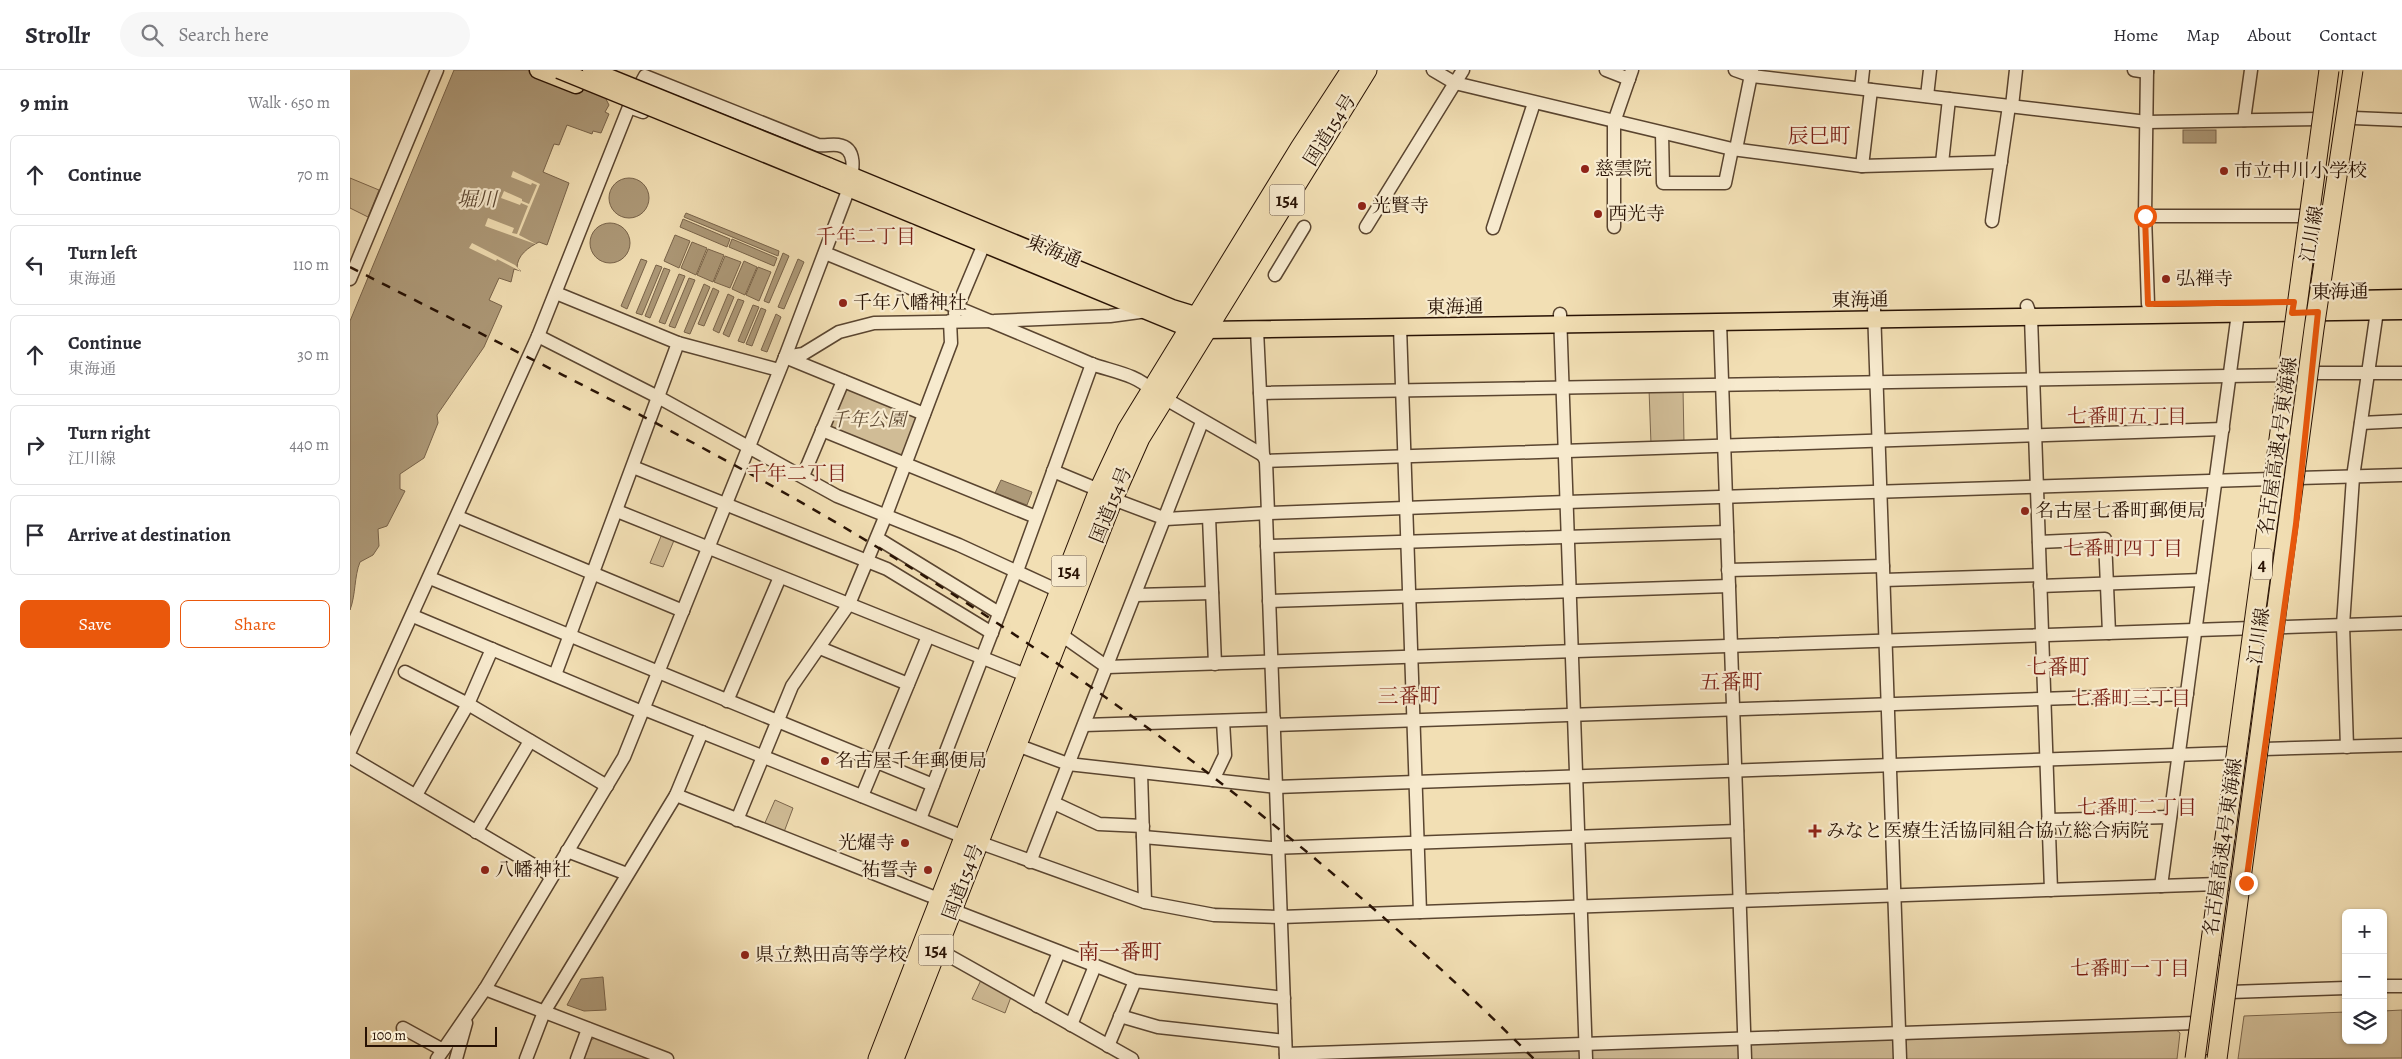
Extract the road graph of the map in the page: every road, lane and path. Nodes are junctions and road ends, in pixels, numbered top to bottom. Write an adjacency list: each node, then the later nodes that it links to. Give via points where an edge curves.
1 (437, 70): 53 (street)
2 (538, 70): 23 (main road, via 585,89)
3 (559, 70): 23 (main road, 東海通, bridge)
4 (591, 70): 23 (main road, 東海通, bridge)
5 (1351, 70): 70 (highway, 国道154号 / 154)
6 (1367, 70): 70 (highway, 国道154号 / 154)
7 (1433, 70): 24 (street)
8 (1463, 70): 24 (street)
9 (1606, 70): 22 (street)
10 (1735, 70): 21 (street)
11 (1863, 70): 25 (street)
12 (1930, 70): 26 (street)
13 (2016, 70): 29 (street)
14 (2143, 70): 36 (street)
15 (2250, 70): 33 (street)
16 (2327, 70): 32 (main road, 江川線); 74 (highway, 名古屋高速4号東海線 / 4, bridge)
17 (2336, 70): 74 (highway, via 2299,331)
18 (2344, 70): 64 (highway, bridge, via 2312,320)
19 (2353, 70): 64 (highway, 名古屋高速4号東海線 / 4, bridge)
20 (2360, 70): 31 (main road, 江川線)
21 (1752, 73): 25 (street); 38 (street)
22 (1630, 74): 35 (street)
23 (603, 78): 42 (main road, 東海通, bridge, via 826,172)
24 (1455, 84): 28 (street); 47 (street)
25 (1866, 89): 26 (street); 41 (street)
26 (1927, 96): 27 (street)
27 (1949, 99): 29 (street); 40 (street)
28 (1534, 103): 35 (street); 49 (street)
29 (2010, 106): 36 (street); 39 (street)
30 (629, 107): 42 (street); 42 (street, via 645,76 818,145 840,145 851,153 853,159); 54 (street)
31 (2354, 118): 34 (street); 64 (main road, 江川線)
32 (2319, 119): 33 (street); 44 (main road, 江川線)
33 (2244, 120): 36 (street)
34 (2402, 120)
35 (1614, 122): 37 (street); 48 (street)
36 (2147, 122): 43 (street)
37 (1662, 133): 38 (street); 38 (street, via 1662,183 1725,183)
38 (1734, 149): 41 (street)
39 (2001, 162): 40 (street); 45 (street)
40 (1942, 163): 41 (street)
41 (1862, 166)
42 (849, 187): 50 (main road, 東海通); 51 (street); 70 (main road, 東海通)
43 (2145, 216): 44 (street); 56 (street)
44 (2309, 216): 58 (main road, 江川線)
45 (1992, 221)
46 (1304, 227): 52 (street)
47 (1366, 227)
48 (1614, 227)
49 (1493, 228)
50 (984, 244): 57 (street); 59 (main road, 東海通)
51 (824, 253): 57 (street); 76 (street)
52 (1275, 275)
53 (350, 278)
54 (556, 293): 73 (street); 75 (street)
55 (2402, 298): 64 (main road, 東海通)
56 (2148, 304): 58 (main road, 東海通); 60 (main road, 東海通)
57 (958, 307): 67 (street); 68 (street)
58 (2293, 307): 63 (main road, 東海通); 64 (main road, 東海通); 82 (main road, 江川線)
59 (1149, 311): 68 (street); 70 (main road, 東海通)
60 (2029, 311): 63 (main road, 東海通); 65 (main road, 東海通); 84 (street)
61 (2377, 311): 62 (main road, 東海通); 64 (main road, 東海通); 81 (street)
62 (2402, 311)
63 (2238, 313): 83 (street)
64 (2318, 313): 80 (main road, 江川線); 155 (highway, 名古屋高速4号東海線 / 4, bridge)
65 (1874, 315): 66 (main road, 東海通); 69 (main road, 東海通); 86 (street)
66 (1560, 319): 69 (main road, 東海通); 70 (main road, 東海通); 71 (main road, 東海通); 88 (street)
67 (951, 321): 68 (street); 76 (street, via 891,321 856,327 839,332 803,354); 93 (street, via 952,343)
68 (994, 321): 77 (street)
69 (1720, 322): 87 (street)
70 (1201, 324): 72 (main road, 東海通); 91 (highway, 国道154号 / 154)
71 (1400, 327): 72 (main road, 東海通); 89 (street)
72 (1257, 330): 90 (street)
73 (538, 336): 92 (street); 125 (street)
74 (2293, 340): 286 (highway, 名古屋高速4号東海線 / 4, bridge)
75 (678, 343): 78 (street); 92 (street)
76 (785, 357): 78 (street); 85 (street)
77 (1092, 364): 91 (street, via 1144,383); 108 (street)
78 (779, 370): 102 (street)
79 (2402, 372): 81 (street)
80 (2311, 373): 81 (street); 112 (main road, 江川線)
81 (2368, 373): 96 (street)
82 (2284, 375): 83 (street); 113 (main road, 江川線)
83 (2230, 376): 84 (street); 97 (street)
84 (2033, 380): 86 (street); 99 (street)
85 (843, 381): 93 (street); 98 (street)
86 (1877, 383): 87 (street); 100 (street)
87 (1722, 385): 88 (street); 101 (street)
88 (1563, 387): 89 (street); 103 (street)
89 (1402, 390): 90 (street); 104 (street)
90 (1260, 393): 105 (street)
91 (1157, 394): 94 (street); 117 (highway, 国道154号 / 154, via 1140,438)
92 (658, 397): 102 (street); 107 (street)
93 (924, 414): 106 (street)
94 (1202, 422): 105 (street); 128 (street)
95 (2402, 422): 96 (street)
96 (2361, 423): 111 (street)
97 (2223, 429): 99 (street); 114 (street)
98 (822, 430): 106 (street); 110 (street)
99 (2035, 434): 100 (street); 115 (street)
100 (1879, 439): 101 (street); 116 (street)
101 (1724, 445): 103 (street); 118 (street)
102 (749, 447): 110 (street); 120 (street)
103 (1565, 451): 104 (street); 119 (street)
104 (1405, 456): 105 (street); 121 (street)
105 (1264, 458): 123 (street)
106 (905, 464): 124 (street); 126 (street)
107 (633, 467): 120 (street); 122 (street)
108 (1053, 471): 117 (street); 126 (street)
109 (2402, 475): 111 (street)
110 (803, 476): 124 (street, via 837,496)
111 (2353, 477): 112 (street); 160 (street)
112 (2299, 478): 161 (main road, 江川線, via 2296,524)
113 (2271, 479): 114 (street); 162 (main road, 江川線, via 2258,545)
114 (2216, 480): 115 (street); 144 (street)
115 (2037, 486): 116 (street); 133 (street)
116 (1881, 492): 118 (street); 137 (street)
117 (1106, 494): 128 (street); 149 (highway, 国道154号 / 154); 166 (highway, 国道154号 / 154)
118 (1726, 497): 119 (street); 129 (street)
119 (1567, 502): 121 (street); 130 (street)
120 (726, 504): 135 (street); 136 (street)
121 (1406, 508): 123 (street); 132 (street)
122 (617, 511): 135 (street); 140 (street)
123 (1267, 514): 127 (street); 134 (street)
124 (886, 515): 131 (street); 138 (street)
125 (458, 517): 140 (street); 142 (street)
126 (1036, 517): 138 (street)
127 (1209, 517): 128 (street); 150 (street)
128 (1166, 519): 151 (street)
129 (1727, 532): 130 (street); 139 (street)
130 (1568, 537): 132 (street); 148 (street)
131 (877, 538): 136 (street); 157 (street)
132 (1408, 542): 134 (street); 152 (street)
133 (2038, 542): 145 (street); 146 (street, via 2105,539)
134 (1267, 546): 153 (street)
135 (708, 548): 141 (street); 156 (street)
136 (868, 560): 154 (street); 164 (street)
137 (1883, 566): 139 (street); 143 (street)
138 (1016, 570): 149 (street); 157 (street)
139 (1728, 570): 147 (street)
140 (594, 573): 156 (street); 167 (street)
141 (780, 577): 154 (street); 187 (street)
142 (430, 578): 158 (street); 167 (street)
143 (1884, 580): 145 (street); 170 (street)
144 (2202, 580): 146 (street); 163 (street)
145 (2040, 581): 146 (street); 169 (street)
146 (2107, 584): 165 (street)
147 (1729, 586): 148 (street); 171 (street)
148 (1570, 590): 152 (street); 174 (street)
149 (1061, 592): 183 (highway, 国道154号 / 154)
150 (1212, 593): 151 (street); 178 (street)
151 (1136, 595): 179 (street)
152 (1410, 596): 153 (street); 175 (street)
153 (1269, 601): 177 (street)
154 (849, 604): 168 (street); 172 (street)
155 (2278, 604): 287 (highway, via 2272,614 2259,664 2213,1006); 288 (highway, 名古屋高速4号東海線 / 4, bridge)
156 (683, 611): 181 (street)
157 (999, 613): 164 (street)
158 (413, 616): 173 (street); 204 (street)
159 (2402, 623): 160 (street)
160 (2343, 625): 161 (street); 202 (street)
161 (2281, 626): 162 (street); 203 (main road, 江川線)
162 (2248, 628): 163 (street); 205 (main road, 江川線)
163 (2196, 630): 165 (street); 185 (street)
164 (992, 633): 176 (street)
165 (2109, 633): 169 (street)
166 (1060, 634): 179 (street); 200 (highway, 国道154号 / 154)
167 (570, 636): 181 (street); 182 (street)
168 (928, 636): 176 (street); 184 (street)
169 (2042, 636): 170 (street); 186 (street)
170 (1886, 641): 171 (street); 188 (street)
171 (1731, 646): 174 (street); 190 (street)
172 (820, 648): 184 (street); 194 (street, via 792,686)
173 (492, 649): 182 (street); 189 (street)
174 (1572, 651): 175 (street); 192 (street)
175 (1412, 657): 177 (street); 193 (street)
176 (982, 659): 183 (street); 218 (street)
177 (1271, 662): 178 (street); 196 (street)
178 (1215, 664): 179 (street)
179 (1107, 667): 197 (street)
180 (405, 672): 189 (street)
181 (658, 672): 187 (street); 191 (street)
182 (555, 675): 191 (street)
183 (1028, 676): 233 (highway, 国道154号 / 154)
184 (908, 684): 210 (street)
185 (2187, 694): 186 (street); 206 (street)
186 (2044, 698): 188 (street); 209 (street)
187 (727, 701): 194 (street)
188 (1888, 702): 190 (street); 212 (street)
189 (468, 704): 199 (street); 221 (street)
190 (1733, 708): 192 (street); 213 (street)
191 (643, 711): 198 (street); 219 (street, via 624,757)
192 (1574, 713): 193 (street); 215 (street)
193 (1414, 719): 196 (street); 217 (street)
194 (778, 721): 208 (street); 210 (street)
195 (1222, 721): 196 (street); 197 (street); 216 (street, via 1225,755)
196 (1274, 722): 220 (street)
197 (1084, 725): 211 (street)
198 (702, 732): 208 (street); 222 (street)
199 (530, 741): 219 (street); 231 (street)
200 (1017, 745): 211 (street); 233 (highway, 国道154号 / 154)
201 (2402, 745): 202 (street)
202 (2347, 747): 203 (street)
203 (2264, 749): 205 (street); 240 (main road, 江川線)
204 (350, 751)
205 (2230, 753): 206 (street); 241 (main road, 江川線)
206 (2178, 755): 209 (street); 225 (street)
207 (350, 757): 221 (street)
208 (764, 757): 223 (street); 227 (street)
209 (2046, 760): 212 (street); 228 (street)
210 (876, 762): 218 (street); 223 (street)
211 (1068, 764): 214 (street); 224 (street)
212 (1890, 766): 213 (street); 244 (street)
213 (1735, 770): 215 (street); 230 (street)
214 (1141, 773): 216 (street); 229 (street)
215 (1576, 775): 217 (street); 232 (street)
216 (1213, 780): 220 (street)
217 (1416, 781): 220 (street); 234 (street)
218 (933, 785): 226 (street)
219 (607, 786): 236 (street)
220 (1276, 786): 235 (street)
221 (416, 795): 231 (street)
222 (676, 795): 227 (street); 238 (street)
223 (862, 796): 226 (street)
224 (1054, 803): 229 (street, via 1099,824); 237 (street)
225 (2170, 817): 228 (street); 242 (street)
226 (920, 819): 233 (street)
227 (737, 820): 247 (street)
228 (2048, 820): 243 (street)
229 (1143, 831): 235 (street); 246 (street)
230 (1737, 831): 232 (street); 245 (street)
231 (476, 832): 239 (street)
232 (1578, 837): 234 (street); 248 (street)
233 (971, 839): 237 (street); 247 (highway, 国道154号 / 154)
234 (1418, 843): 235 (street); 249 (street)
235 (1278, 848): 250 (street)
236 (567, 851): 238 (street); 239 (street)
237 (1030, 862): 246 (street)
238 (627, 874): 262 (street)
239 (552, 876): 258 (street)
240 (2246, 883): 241 (street); 259 (main road, 江川線)
241 (2214, 884): 242 (street); 265 (main road, 江川線)
242 (2160, 886): 243 (street)
243 (2051, 890): 244 (street)
244 (1895, 896): 245 (street); 269 (street)
245 (1739, 901): 248 (street); 270 (street)
246 (1145, 902): 250 (street, via 1214,915)
247 (946, 905): 251 (highway, 国道154号 / 154); 252 (street); 279 (highway, 国道154号 / 154)
248 (1580, 906): 249 (street); 271 (street)
249 (1420, 912): 250 (street)
250 (1281, 917): 260 (street)
251 (937, 949): 261 (street); 280 (highway, 国道154号 / 154)
252 (1059, 952): 253 (street); 261 (street)
253 (1095, 966): 254 (street); 266 (street)
254 (1134, 981): 260 (street); 264 (street)
255 (2387, 986): 256 (street)
256 (2402, 986)
257 (2342, 988): 259 (street)
258 (485, 989): 262 (street); 263 (street)
259 (2230, 992): 289 (main road, 江川線)
260 (1284, 998): 273 (street)
261 (1037, 1006): 266 (street)
262 (544, 1012): 268 (street); 276 (street)
263 (468, 1016): 274 (street); 275 (street)
264 (1120, 1016): 272 (street); 273 (street, via 1158,1027)
265 (2195, 1023): 269 (street); 285 (main road, 江川線)
266 (1071, 1025): 272 (street)
267 (404, 1028): 274 (street)
268 (588, 1029): 277 (street); 278 (street)
269 (1899, 1032): 270 (street); 284 (street)
270 (1744, 1038): 271 (street); 283 (street)
271 (1585, 1044): 273 (street); 282 (street)
272 (1108, 1046): 281 (street)
273 (1286, 1051)
274 (440, 1055)
275 (456, 1059)
276 (526, 1059)
277 (577, 1059)
278 (667, 1059)
279 (878, 1059)
280 (894, 1059)
281 (1132, 1059)
282 (1586, 1059)
283 (1745, 1059)
284 (1900, 1059)
285 (2190, 1059)
286 (2195, 1059)
287 (2211, 1059)
288 (2217, 1059)
289 (2221, 1059)

